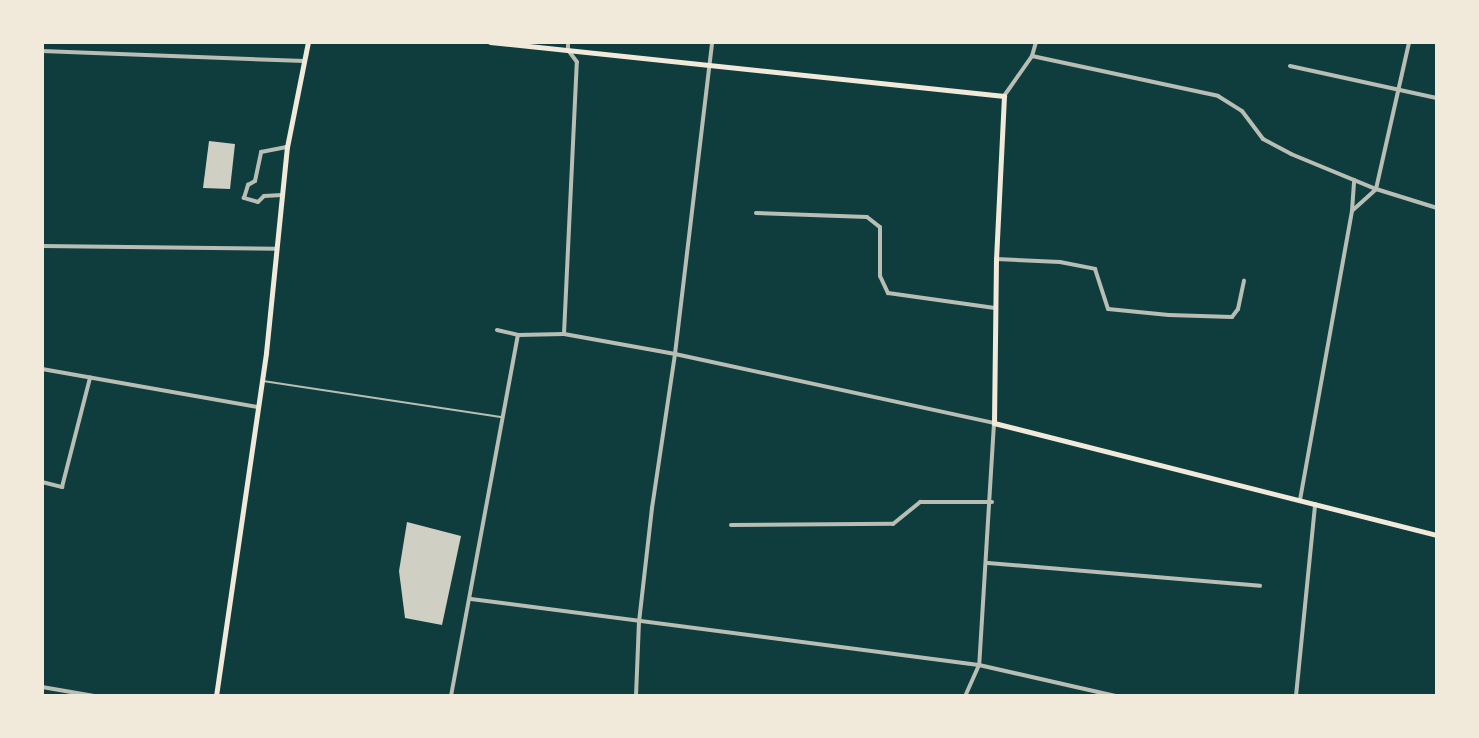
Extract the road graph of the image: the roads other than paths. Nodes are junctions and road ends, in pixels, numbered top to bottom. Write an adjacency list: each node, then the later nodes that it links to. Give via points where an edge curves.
1 (308, 42): 10 (main road)
2 (490, 42): 7 (main road)
3 (568, 42): 7 (street)
4 (712, 42): 11 (street)
5 (1036, 42): 9 (street)
6 (1409, 42): 13 (street)
7 (568, 50): 11 (main road); 29 (street, via 577,62)
8 (42, 51): 10 (street)
9 (1032, 56): 14 (street); 17 (street, via 1218,96 1242,111 1263,139)
10 (305, 61): 16 (main road)
11 (708, 64): 14 (main road); 31 (street)
12 (1290, 66): 13 (street)
13 (1400, 89): 15 (street); 18 (street)
14 (1004, 96): 25 (main road)
15 (1437, 98)
16 (287, 147): 19 (main road); 19 (street, via 261,152 255,181 244,198 258,202 264,196)
17 (1354, 180): 18 (street); 21 (street)
18 (1376, 189): 20 (street); 21 (street)
19 (282, 195): 24 (main road)
20 (1437, 208)
21 (1352, 211): 39 (street)
22 (756, 213): 27 (street, via 867,217 880,227 880,276 888,293)
23 (42, 246): 24 (street)
24 (277, 249): 34 (main road)
25 (996, 259): 26 (street, via 1095,269 1108,309 1169,315 1232,317); 27 (main road)
26 (1244, 281)
27 (995, 308): 37 (main road)
28 (497, 330): 30 (street)
29 (564, 334): 30 (street); 31 (street)
30 (518, 335): 36 (street)
31 (675, 354): 37 (street); 47 (street)
32 (42, 369): 33 (street)
33 (90, 378): 35 (street); 38 (street, via 62,487)
34 (262, 380): 35 (main road); 36 (lane)
35 (257, 407): 51 (main road)
36 (503, 417): 46 (street)
37 (994, 423): 39 (main road); 40 (street)
38 (42, 482)
39 (1300, 500): 41 (main road)
40 (992, 502): 42 (street, via 920,502 893,524); 44 (street)
41 (1315, 504): 43 (main road); 56 (street)
42 (731, 525)
43 (1437, 535)
44 (987, 562): 45 (street); 48 (street)
45 (1260, 586)
46 (471, 599): 47 (street); 52 (street)
47 (639, 622): 48 (street); 53 (street)
48 (979, 665): 54 (street); 55 (street)
49 (42, 687): 50 (street)
50 (94, 696)
51 (216, 696)
52 (451, 696)
53 (636, 696)
54 (965, 696)
55 (1116, 696)
56 (1296, 696)

